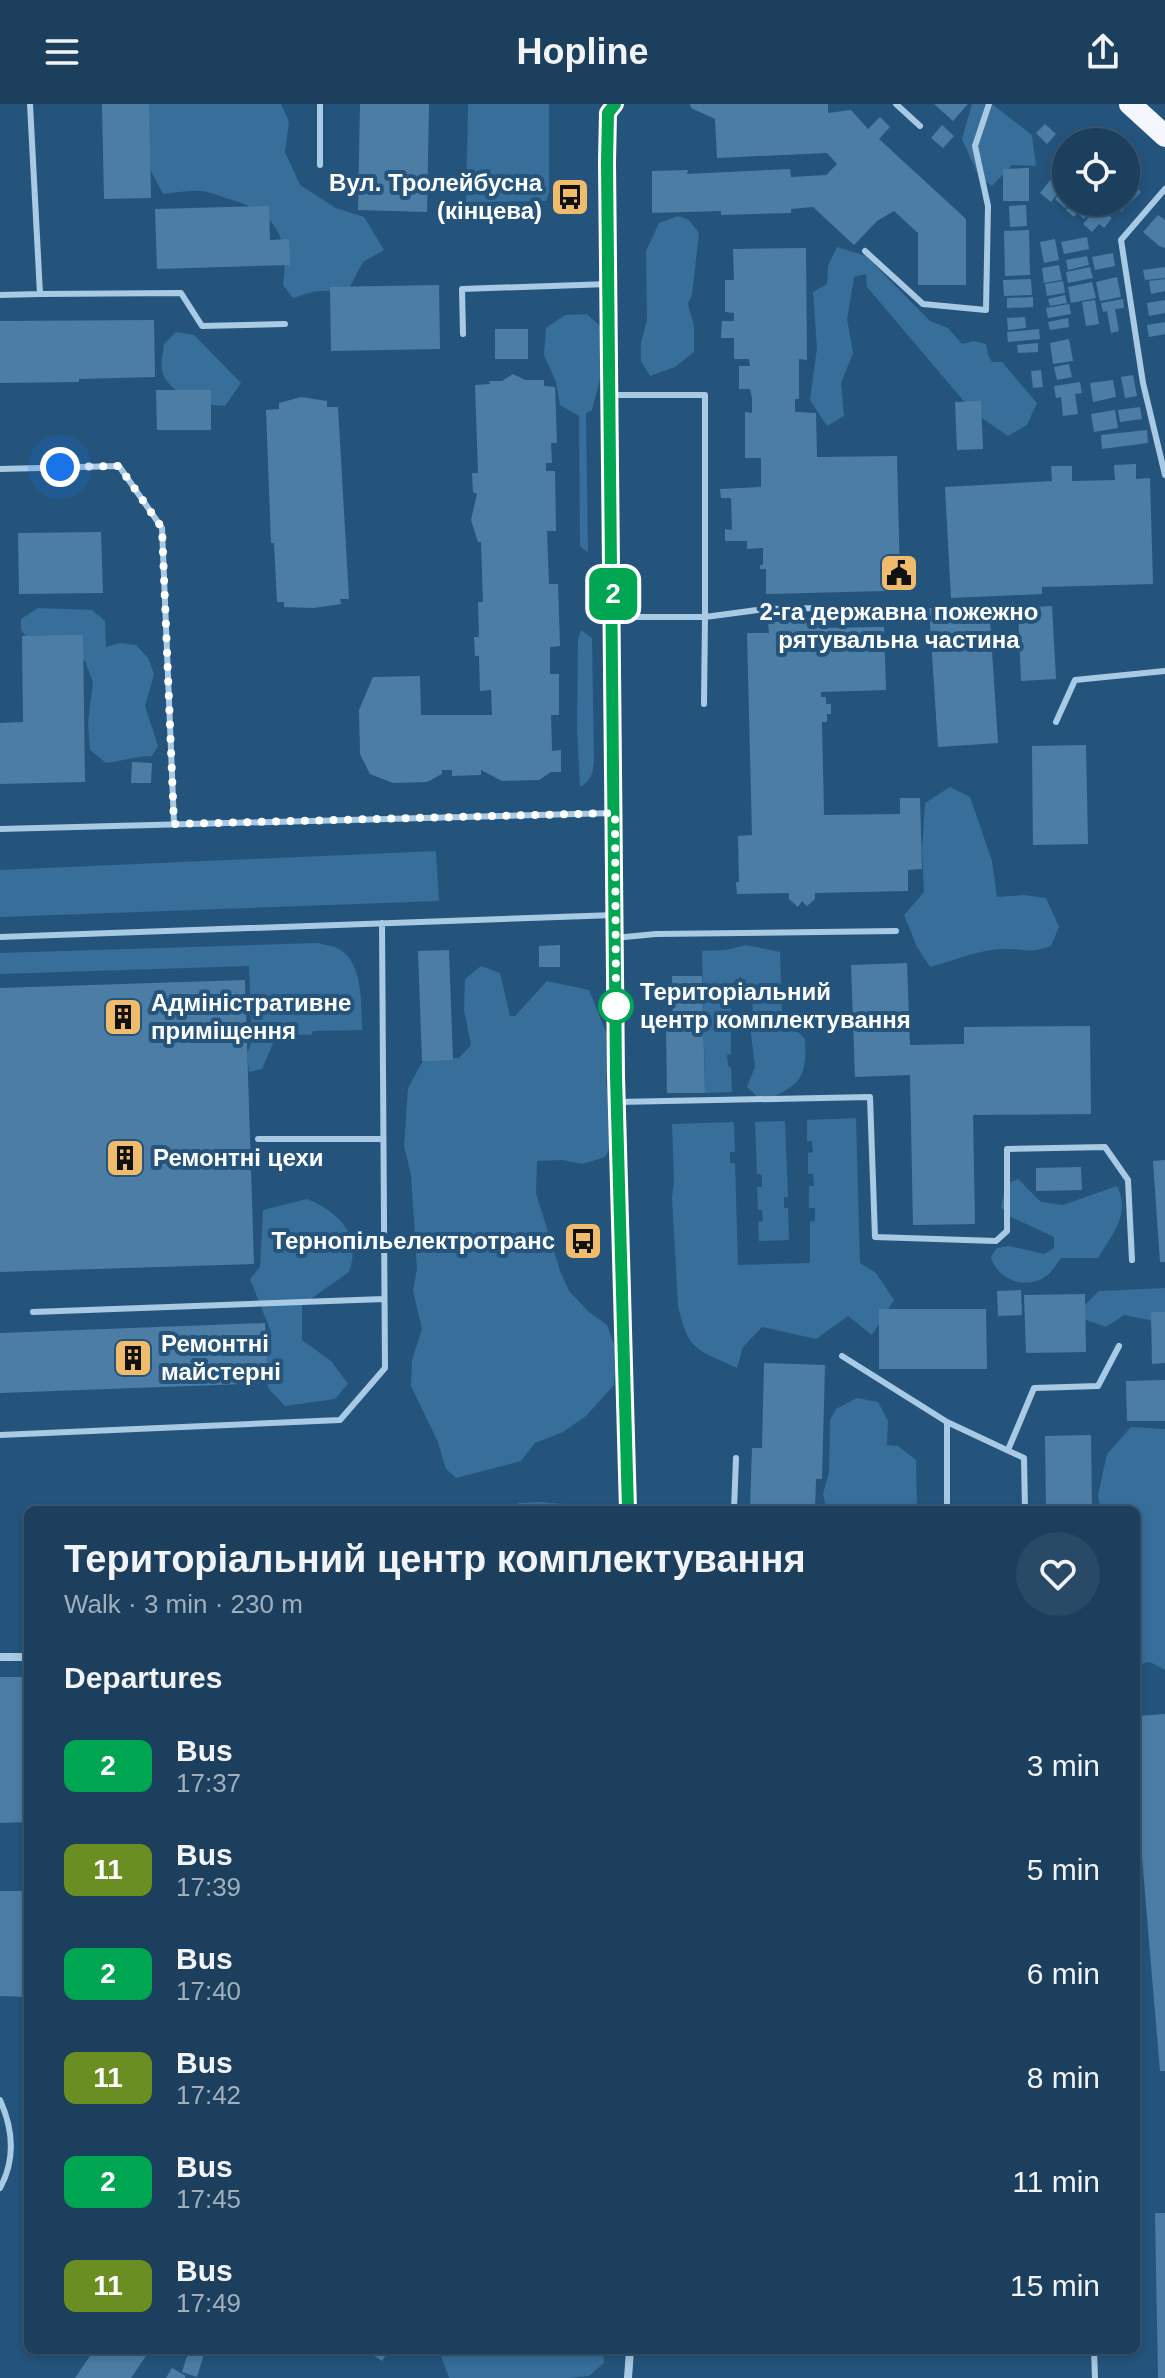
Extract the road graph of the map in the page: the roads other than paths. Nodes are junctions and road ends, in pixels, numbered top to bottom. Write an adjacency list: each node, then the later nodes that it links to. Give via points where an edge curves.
1 (30, 104): 14 (lane)
2 (320, 104): 10 (lane)
3 (615, 104): 7 (street)
4 (896, 104): 8 (lane)
5 (989, 104): 12 (lane, via 975,146 988,206 986,310 923,304)
6 (1130, 104): 9 (highway)
7 (608, 109): 13 (street)
8 (920, 126)
9 (1165, 136)
10 (320, 165)
11 (1165, 189): 20 (lane, via 1121,240 1143,383)
12 (865, 251)
13 (609, 284): 17 (lane, via 462,289); 18 (street)
14 (40, 294): 15 (lane); 16 (lane, via 181,293 202,326)
15 (0, 295)
16 (285, 324)
17 (463, 334)
18 (610, 395): 22 (street); 23 (lane, via 705,395)
19 (0, 469): 28 (lane, via 119,466 162,528)
20 (1165, 475)
21 (885, 607): 23 (lane, via 765,609)
22 (613, 617): 23 (lane); 27 (street)
23 (705, 617): 25 (lane)
24 (1165, 671): 26 (lane, via 1075,680)
25 (704, 704)
26 (1056, 722)
27 (615, 813): 28 (lane); 30 (street)
28 (174, 824): 29 (lane)
29 (0, 829)
30 (615, 915): 31 (lane); 34 (street)
31 (382, 923): 33 (lane); 37 (lane)
32 (896, 931): 34 (lane)
33 (0, 937)
34 (614, 938): 35 (street)
35 (617, 1102): 38 (lane, via 870,1097 875,1237 996,1241 1007,1231 1007,1149 1105,1147 1128,1180); 47 (street)
36 (258, 1139): 37 (lane)
37 (383, 1139): 39 (lane)
38 (1132, 1260)
39 (384, 1299): 40 (lane); 44 (lane, via 385,1368 340,1420)
40 (33, 1312)
41 (1119, 1346): 45 (lane, via 1098,1386 1034,1388)
42 (842, 1356): 43 (lane)
43 (947, 1422): 45 (lane); 49 (lane)
44 (0, 1435)
45 (1008, 1450): 50 (lane, via 1024,1458)
46 (736, 1458): 48 (lane)
47 (628, 1506)
48 (734, 1506)
49 (947, 1506)
50 (1025, 1506)
51 (0, 1657): 52 (street)
52 (24, 1657)
53 (0, 2100): 54 (lane, via 9,2119 12,2153)
54 (0, 2188)
55 (630, 2354): 57 (street)
56 (1094, 2354): 58 (lane)
57 (628, 2378)
58 (1095, 2378)

